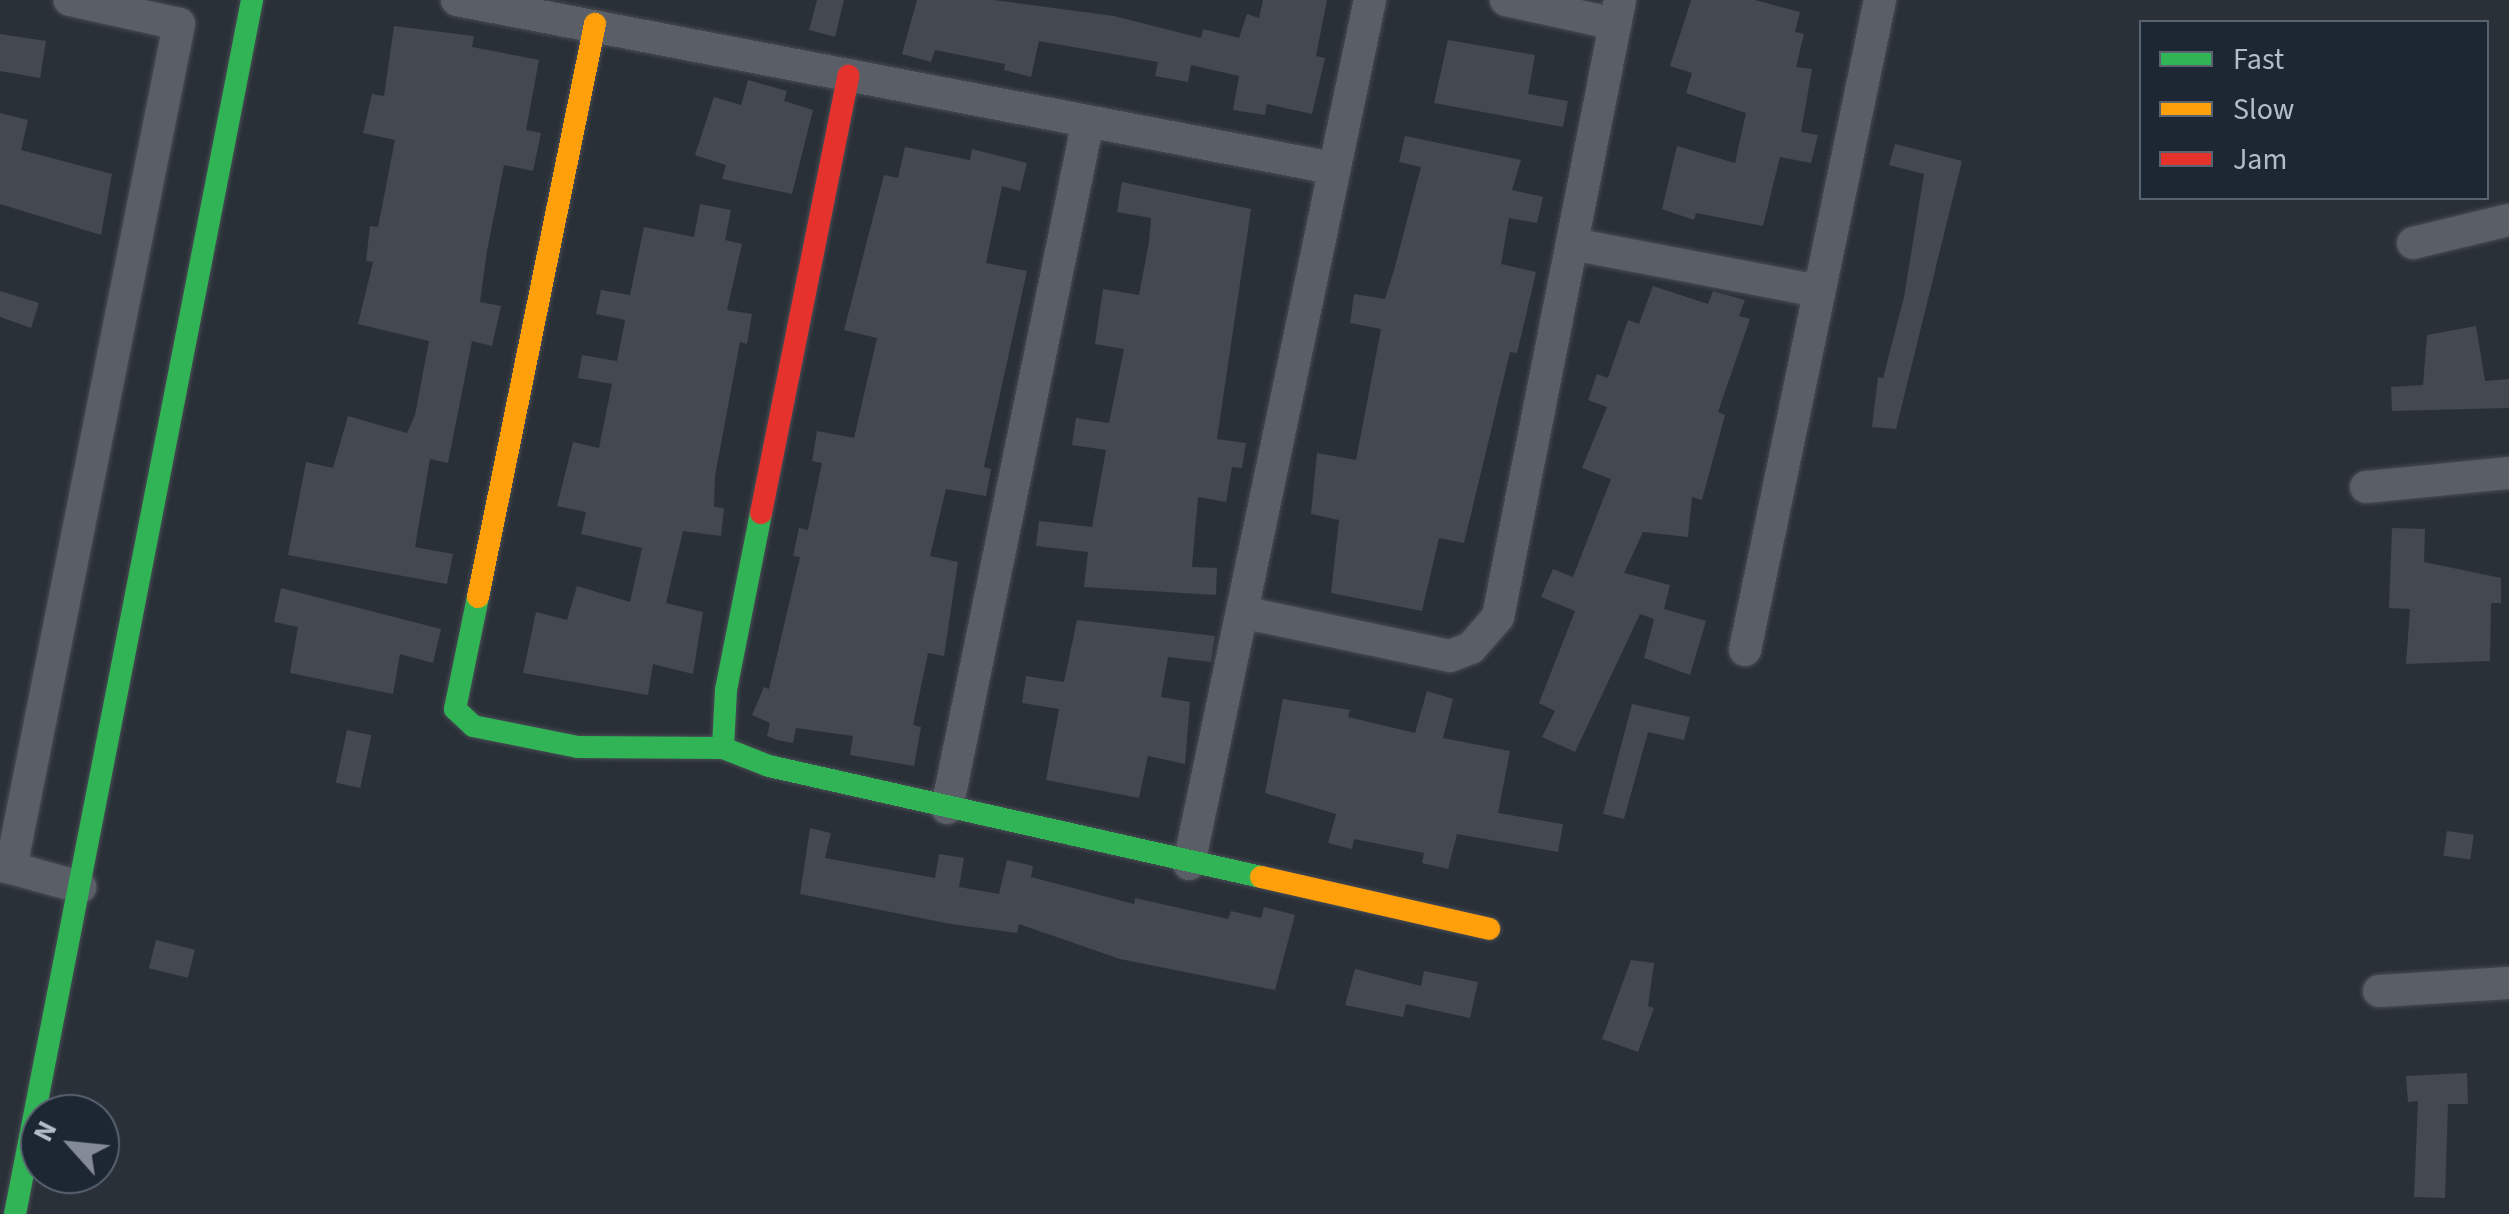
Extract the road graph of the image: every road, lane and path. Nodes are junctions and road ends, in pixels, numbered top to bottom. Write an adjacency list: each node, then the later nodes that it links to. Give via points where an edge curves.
1 (70, 0): 23 (street, via 179,24)
2 (252, 0): 24 (street)
3 (457, 0): 8 (street)
4 (1370, 0): 11 (street)
5 (1506, 0): 7 (street)
6 (1880, 0): 15 (street)
7 (1618, 12): 14 (street)
8 (595, 24): 9 (street); 20 (street, via 455,709 473,726 578,747)
9 (848, 76): 10 (street); 20 (street, via 726,690)
10 (1088, 121): 11 (street); 21 (street)
11 (1332, 168): 18 (street)
12 (2509, 220): 13 (street)
13 (2413, 243)
14 (1572, 244): 15 (street); 18 (street, via 1504,592 1488,632 1450,656)
15 (1819, 291): 19 (street)
16 (2509, 473): 17 (street)
17 (2366, 486)
18 (1246, 613): 22 (street)
19 (1745, 650)
20 (723, 748): 21 (street, via 770,766)
21 (947, 808): 22 (street)
22 (1189, 864): 25 (street)
23 (6, 867): 24 (street)
24 (80, 886): 28 (street)
25 (1489, 929)
26 (2509, 982): 27 (street)
27 (2379, 991)
28 (16, 1209)

